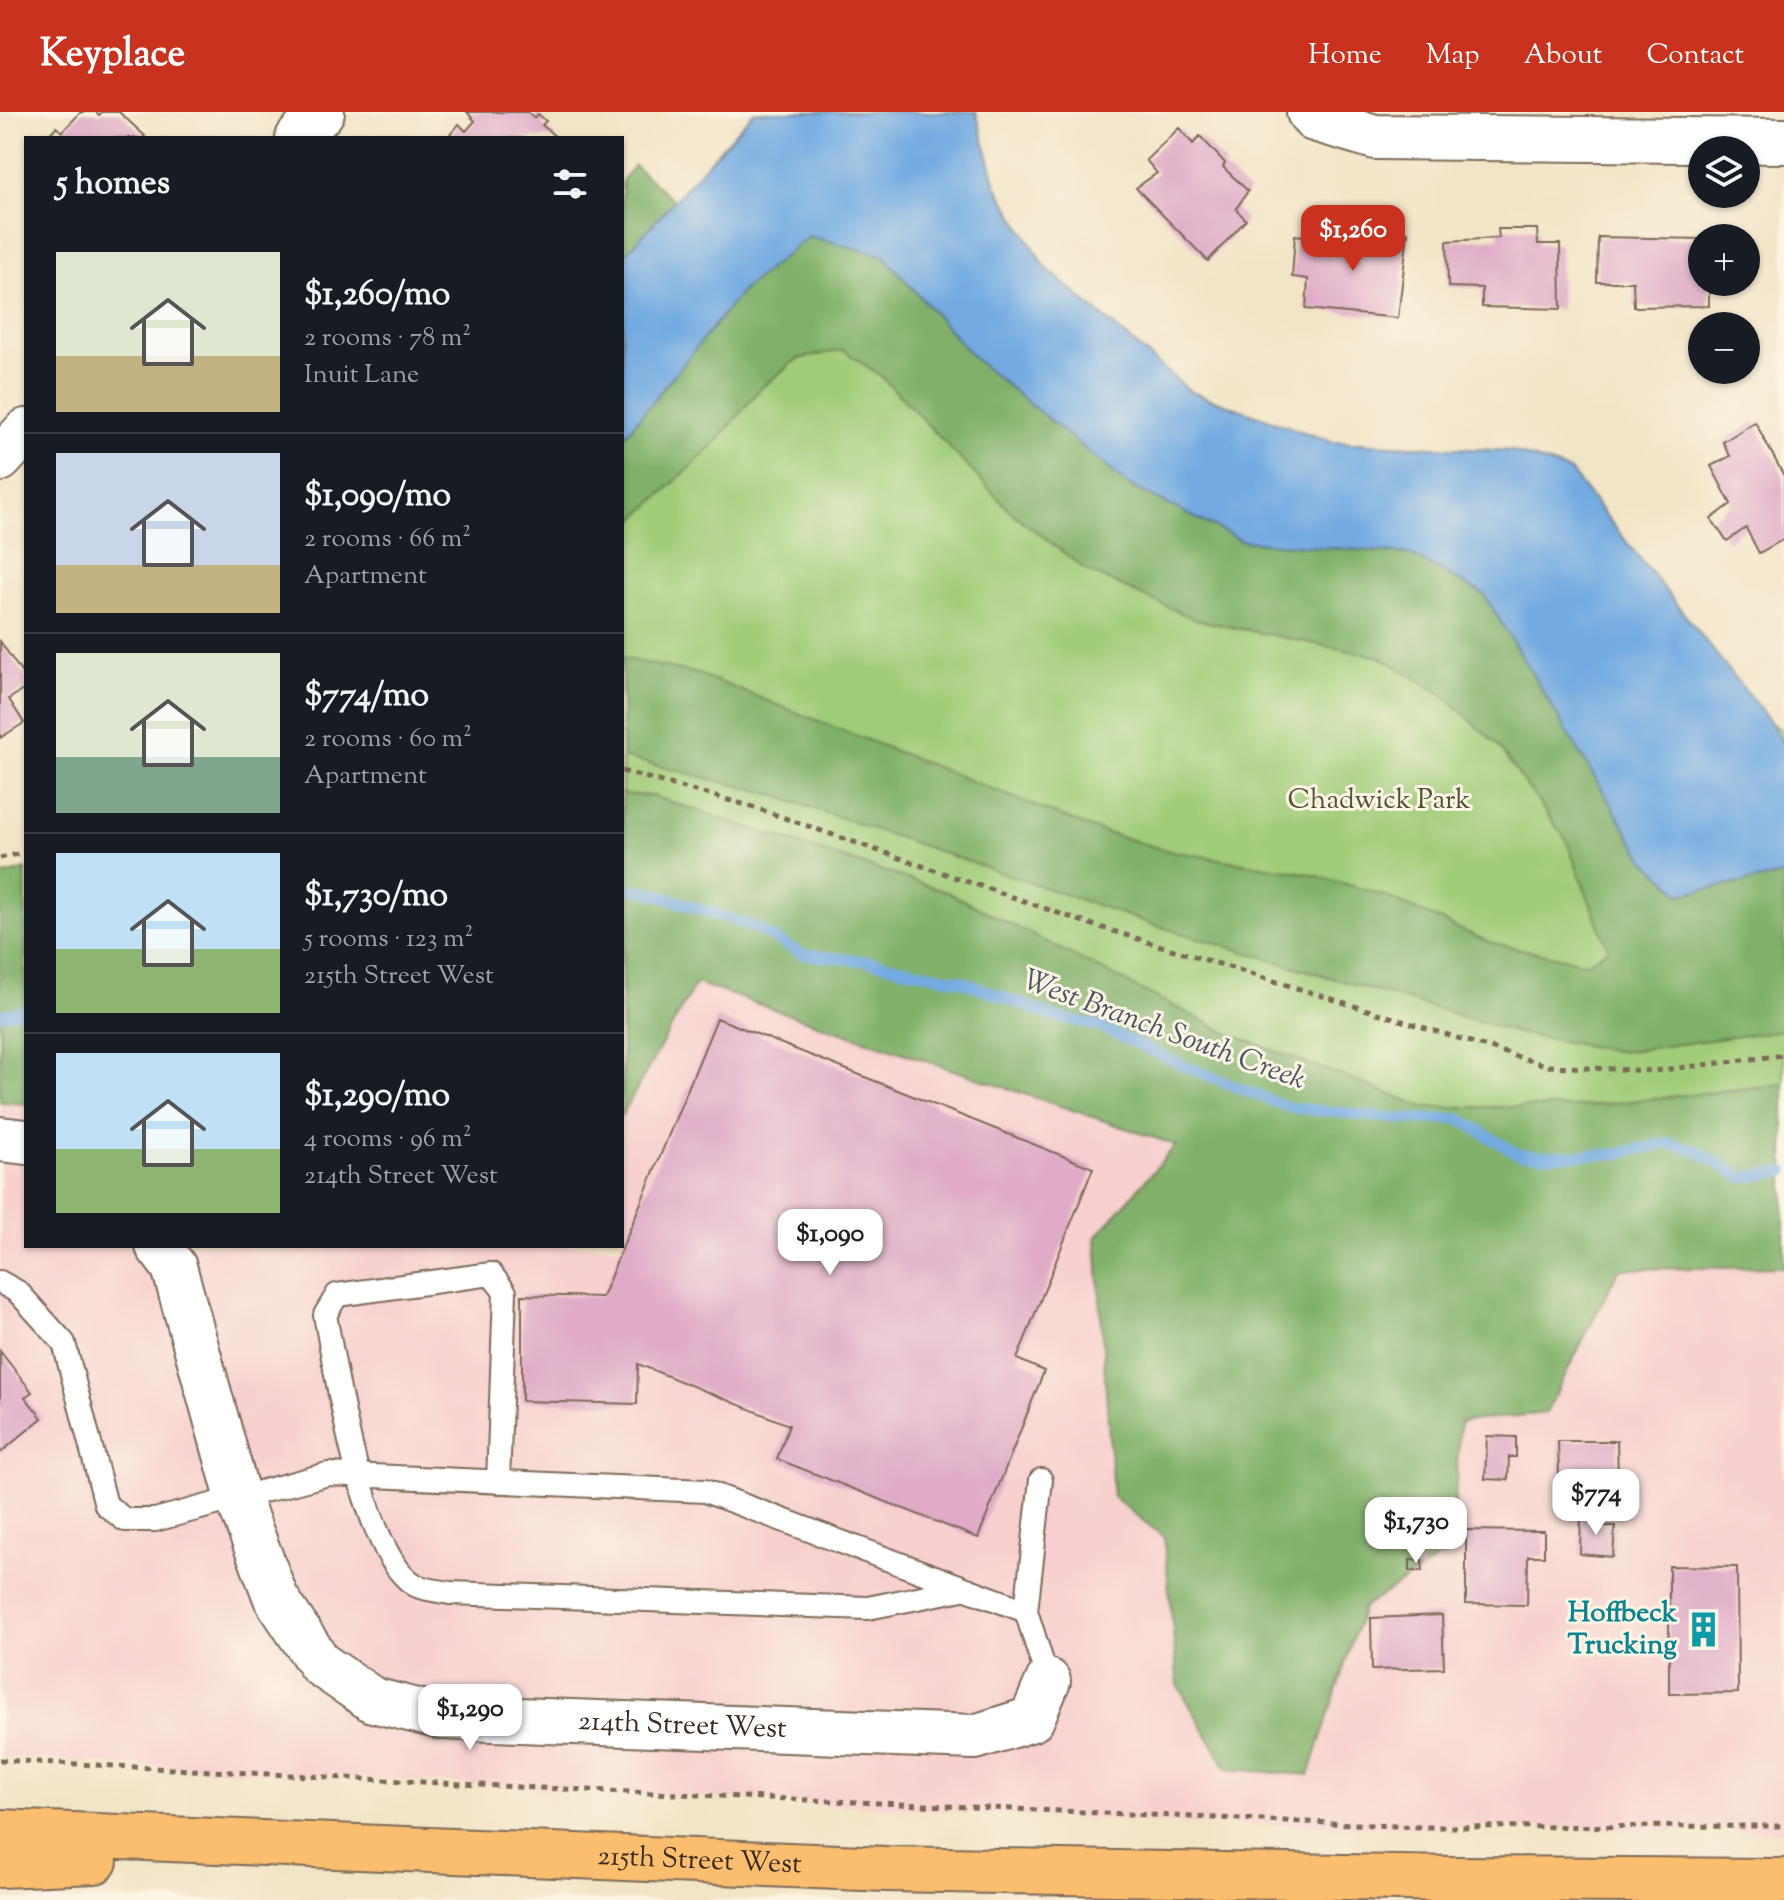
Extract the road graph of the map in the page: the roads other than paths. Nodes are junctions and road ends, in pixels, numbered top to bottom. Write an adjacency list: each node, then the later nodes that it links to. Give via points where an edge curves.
1 (322, 112): 3 (street)
2 (1309, 112): 4 (street, via 1314,119 1375,137)
3 (300, 136)
4 (1784, 141)
5 (24, 433): 6 (street)
6 (0, 459)
7 (0, 1139): 8 (street)
8 (24, 1142)
9 (160, 1248): 14 (street, 214th Street West, via 174,1267)
10 (0, 1282): 14 (lane, via 18,1292 64,1343 106,1505 125,1520 155,1520)
11 (357, 1475): 13 (lane); 13 (lane, via 325,1315 337,1295 491,1274 505,1292); 14 (lane, via 328,1474); 15 (lane, via 391,1562 415,1585 450,1593 868,1608)
12 (1041, 1480): 16 (lane)
13 (498, 1482): 15 (lane, via 705,1491)
14 (238, 1498): 17 (street, 214th Street West, via 276,1598 320,1664 373,1700 441,1717 975,1737 1032,1719)
15 (963, 1588): 16 (lane)
16 (1026, 1611): 17 (lane)
17 (1048, 1681)
18 (0, 1832): 19 (main road, 215th Street West)
19 (317, 1846): 20 (main road); 21 (main road, 215th Street West, via 887,1869)
20 (0, 1865)
21 (1784, 1881)

